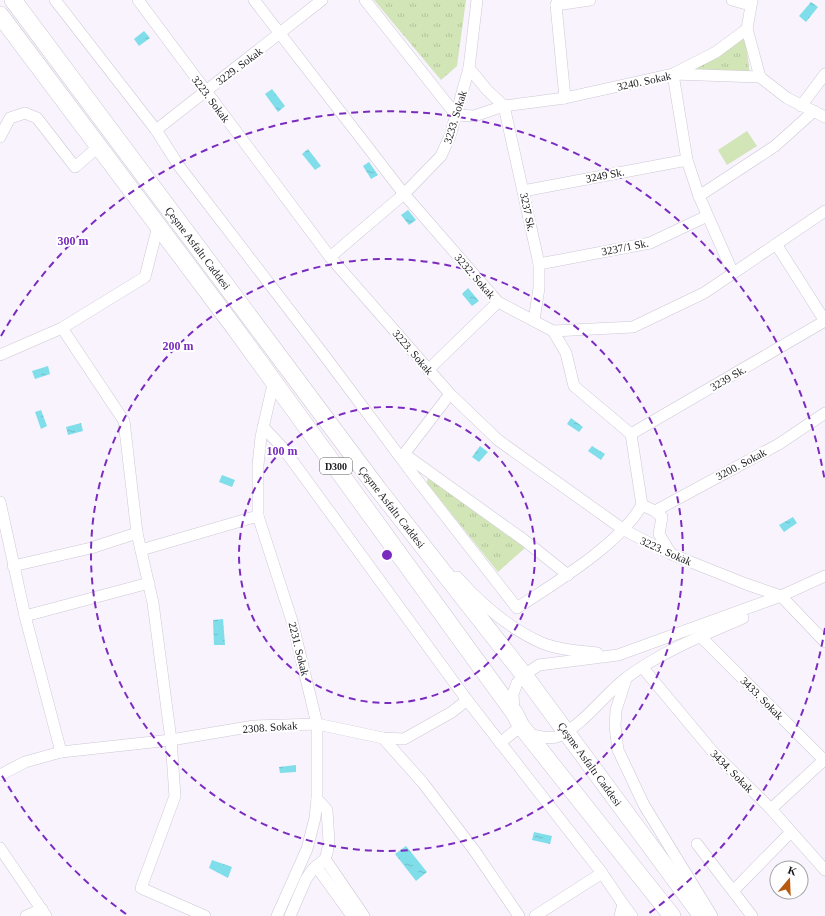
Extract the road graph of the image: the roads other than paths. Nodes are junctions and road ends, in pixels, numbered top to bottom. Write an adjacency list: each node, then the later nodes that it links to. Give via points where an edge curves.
1 (13, 0): 53 (highway, Çeşme Asfaltı Caddesi / D300)
2 (55, 0): 26 (street)
3 (138, 0): 19 (street, 3223. Sokak)
4 (254, 0): 14 (street, 3232. Sokak)
5 (322, 0): 14 (street, 3229. Sokak)
6 (365, 0): 24 (street)
7 (477, 0): 15 (street, 3233. Sokak)
8 (590, 0): 11 (street)
9 (732, 0): 10 (street)
10 (751, 2): 13 (street)
11 (557, 3): 20 (street)
12 (0, 15): 28 (highway, Çeşme Asfaltı Caddesi / D300)
13 (747, 29): 16 (street, via 716,52); 18 (street)
14 (281, 34): 19 (street, 3229. Sokak); 31 (street, 3232. Sokak)
15 (469, 68): 21 (street); 24 (street, 3233. Sokak)
16 (673, 74): 18 (street, 3240. Sokak); 20 (street, 3240. Sokak); 29 (street)
17 (825, 74): 22 (street)
18 (760, 77): 22 (street)
19 (205, 92): 26 (street, 3229. Sokak); 37 (street, 3223. Sokak)
20 (565, 98): 21 (street, 3240. Sokak)
21 (504, 106): 24 (street, 3240. Sokak, via 474,116); 30 (street, 3237 Sk.)
22 (801, 106): 23 (street)
23 (814, 111): 25 (street); 32 (street, via 775,146)
24 (456, 115): 31 (street, 3233. Sokak, via 441,156)
25 (825, 117)
26 (156, 130): 52 (street, via 179,166)
27 (0, 137): 28 (street, via 10,118 25,113 37,118 75,167)
28 (98, 147): 35 (highway, Çeşme Asfaltı Caddesi / D300)
29 (687, 160): 30 (street, 3249 Sk.); 32 (street)
30 (524, 191): 38 (street, 3237 Sk.)
31 (404, 194): 37 (street, 3233. Sokak); 40 (street, 3232. Sokak)
32 (699, 196): 34 (street)
33 (825, 210): 36 (street)
34 (707, 216): 38 (street, 3237/1 Sk., via 650,243); 39 (street)
35 (158, 226): 43 (street, via 145,277); 47 (highway, Çeşme Asfaltı Caddesi / D300)
36 (776, 244): 39 (street); 42 (street)
37 (330, 257): 46 (street, 3223. Sokak)
38 (539, 264): 41 (street, 3237 Sk., via 539,288)
39 (733, 273): 44 (street, via 704,292 633,327)
40 (498, 302): 41 (street, 3232. Sokak); 46 (street)
41 (534, 320): 44 (street, 3232. Sokak)
42 (825, 321): 51 (street, 3239 Sk.)
43 (62, 328): 45 (street); 59 (street, via 124,421)
44 (553, 331): 51 (street, via 566,353 574,386)
45 (0, 354)
46 (428, 370): 48 (street, 3223. Sokak)
47 (274, 380): 50 (street, 2231. Sokak); 76 (highway, Çeşme Asfaltı Caddesi / D300)
48 (450, 394): 52 (street); 58 (street, 3223. Sokak, via 498,440)
49 (825, 413): 56 (street, 3200. Sokak, via 779,444)
50 (263, 427): 57 (street, 2231. Sokak, via 258,465); 74 (street, via 283,448)
51 (631, 434): 55 (street)
52 (402, 456): 63 (street, via 524,540); 63 (street, via 517,608)
53 (378, 489): 70 (street, via 472,594 517,629 543,643); 72 (highway, Çeşme Asfaltı Caddesi / D300)
54 (0, 502): 62 (street)
55 (642, 505): 56 (street); 58 (street)
56 (655, 511): 61 (street, via 662,517 659,534)
57 (258, 516): 60 (street); 75 (street, 2231. Sokak, via 292,621)
58 (624, 530): 61 (street, 3223. Sokak); 63 (street)
59 (137, 533): 60 (street); 62 (street, via 91,548)
60 (141, 550): 65 (street)
61 (671, 554): 66 (street, 3223. Sokak)
62 (13, 566): 67 (street)
63 (568, 575)
64 (825, 576): 66 (street)
65 (149, 583): 67 (street); 79 (street, via 154,603)
66 (781, 596): 68 (street, via 771,605); 69 (street); 70 (street)
67 (25, 616): 81 (street)
68 (700, 636): 71 (street); 82 (street, 3433. Sokak)
69 (825, 642)
70 (618, 655): 72 (street, via 539,665)
71 (644, 668): 73 (street); 85 (street, 3434. Sokak, via 713,752)
72 (524, 675): 76 (street, via 517,683 513,694); 77 (highway, Çeşme Asfaltı Caddesi / D300)
73 (626, 678): 77 (street); 107 (street, via 616,710 618,750 644,805)
74 (467, 700): 78 (street, 2308. Sokak, via 452,712 404,739); 80 (street)
75 (317, 724): 78 (street, 2308. Sokak); 79 (street, 2308. Sokak, via 254,726); 84 (street, 2231. Sokak)
76 (522, 725): 77 (street, via 545,738 558,737); 80 (street); 105 (highway, Çeşme Asfaltı Caddesi / D300)
77 (566, 731): 106 (highway, Çeşme Asfaltı Caddesi / D300)
78 (383, 738): 101 (street, via 423,783 474,850)
79 (172, 740): 81 (street, 2308. Sokak); 96 (street, via 175,796 141,888)
80 (500, 743): 91 (street)
81 (61, 752): 83 (street, 2308. Sokak, via 24,762)
82 (825, 760): 85 (street)
83 (0, 775)
84 (317, 799): 89 (street, via 327,810 329,842); 97 (street, 2231. Sokak, via 316,818 309,842)
85 (771, 809): 86 (street, 3434. Sokak)
86 (790, 833): 90 (street, 3434. Sokak); 92 (street)
87 (697, 844): 92 (street)
88 (0, 848): 94 (street)
89 (320, 862): 98 (street, via 306,879); 99 (street); 100 (street)
90 (825, 870)
91 (602, 873): 93 (street); 102 (street)
92 (734, 890): 108 (street)
93 (623, 904): 103 (street); 104 (street)
94 (44, 912): 95 (street)
95 (26, 916)
96 (205, 916)
97 (277, 916)
98 (290, 916)
99 (352, 916)
100 (364, 916)
101 (519, 916)
102 (535, 916)
103 (620, 916)
104 (632, 916)
105 (672, 916)
106 (702, 916)
107 (712, 916)
108 (752, 916)

